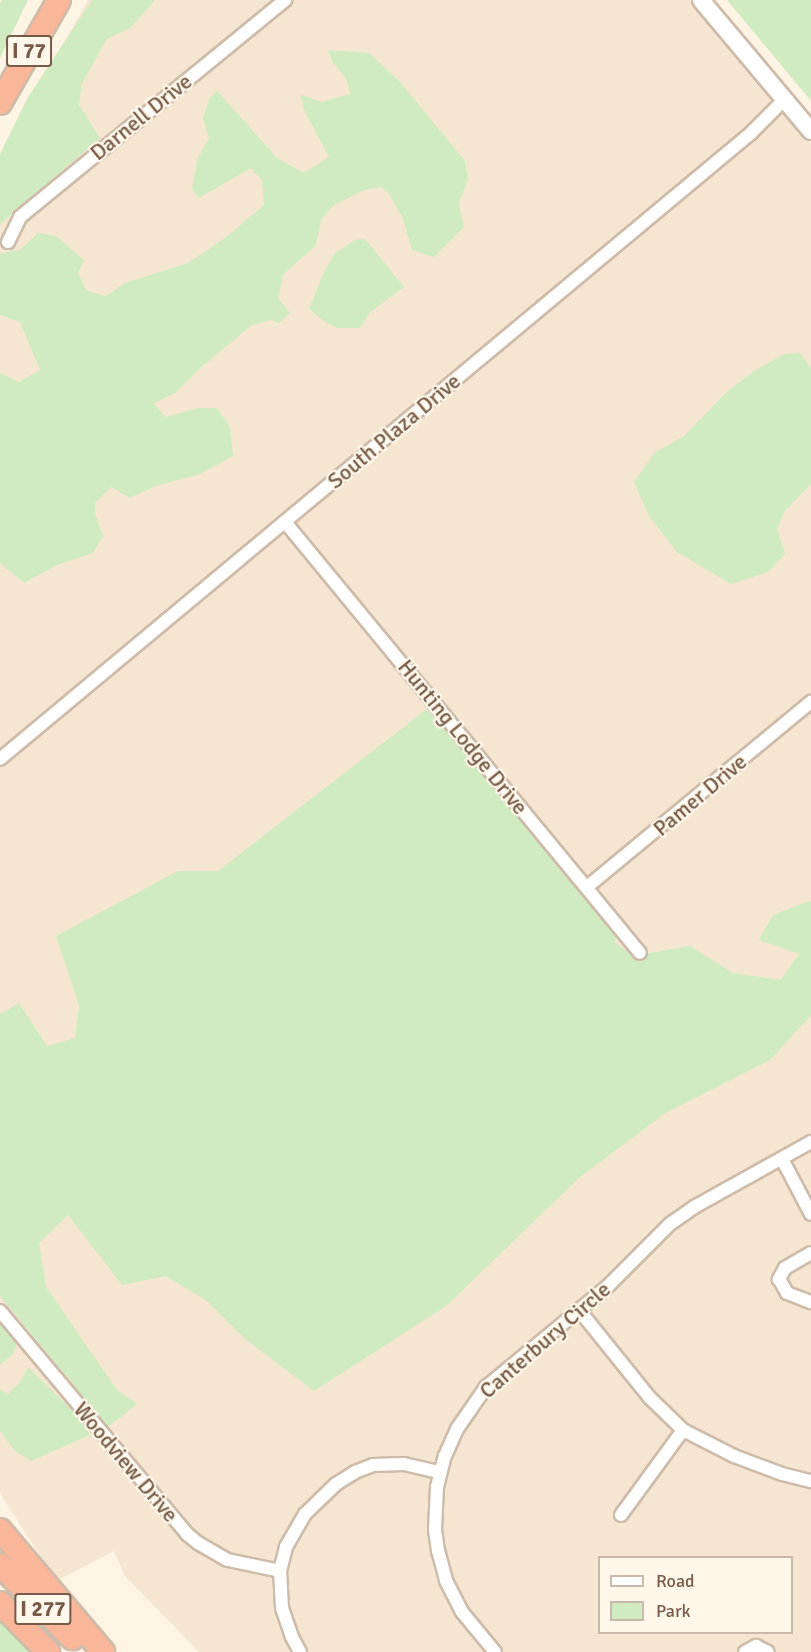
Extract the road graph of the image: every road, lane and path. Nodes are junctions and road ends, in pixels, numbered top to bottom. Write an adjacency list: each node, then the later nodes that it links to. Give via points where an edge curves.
1 (59, 0): 5 (highway, I 77)
2 (285, 0): 7 (street, Darnell Drive, via 20,217)
3 (701, 0): 4 (street)
4 (785, 99): 6 (street); 8 (street, South Plaza Drive, via 751,133)
5 (0, 103)
6 (811, 131)
7 (8, 242)
8 (285, 522): 10 (street, South Plaza Drive); 11 (street, Hunting Lodge Drive)
9 (811, 702): 11 (street, Pamer Drive)
10 (0, 759)
11 (587, 887): 12 (street, Hunting Lodge Drive)
12 (640, 953)
13 (811, 1142): 14 (street, Canterbury Circle)
14 (782, 1159): 15 (street); 18 (street, Canterbury Circle, via 680,1216)
15 (811, 1214)
16 (811, 1253): 17 (street, via 785,1268 779,1279 787,1293)
17 (811, 1302)
18 (579, 1310): 20 (street, via 650,1398); 21 (street, Canterbury Circle, via 476,1398 451,1440)
19 (0, 1311): 26 (street, Woodview Drive, via 198,1544 228,1560)
20 (683, 1430): 22 (street, via 734,1456); 23 (street)
21 (440, 1472): 26 (street, via 387,1463 356,1472 336,1484 305,1514 286,1547); 32 (street, Canterbury Circle, via 435,1529 441,1565 462,1612)
22 (811, 1481)
23 (621, 1515)
24 (0, 1530): 30 (highway)
25 (0, 1565): 29 (highway, I 277)
26 (280, 1571): 31 (street, via 282,1608)
27 (0, 1603): 28 (highway)
28 (48, 1652)
29 (86, 1652)
30 (103, 1652)
31 (300, 1652)
32 (495, 1652)
33 (746, 1652): 34 (street, via 756,1646)
34 (768, 1652)

